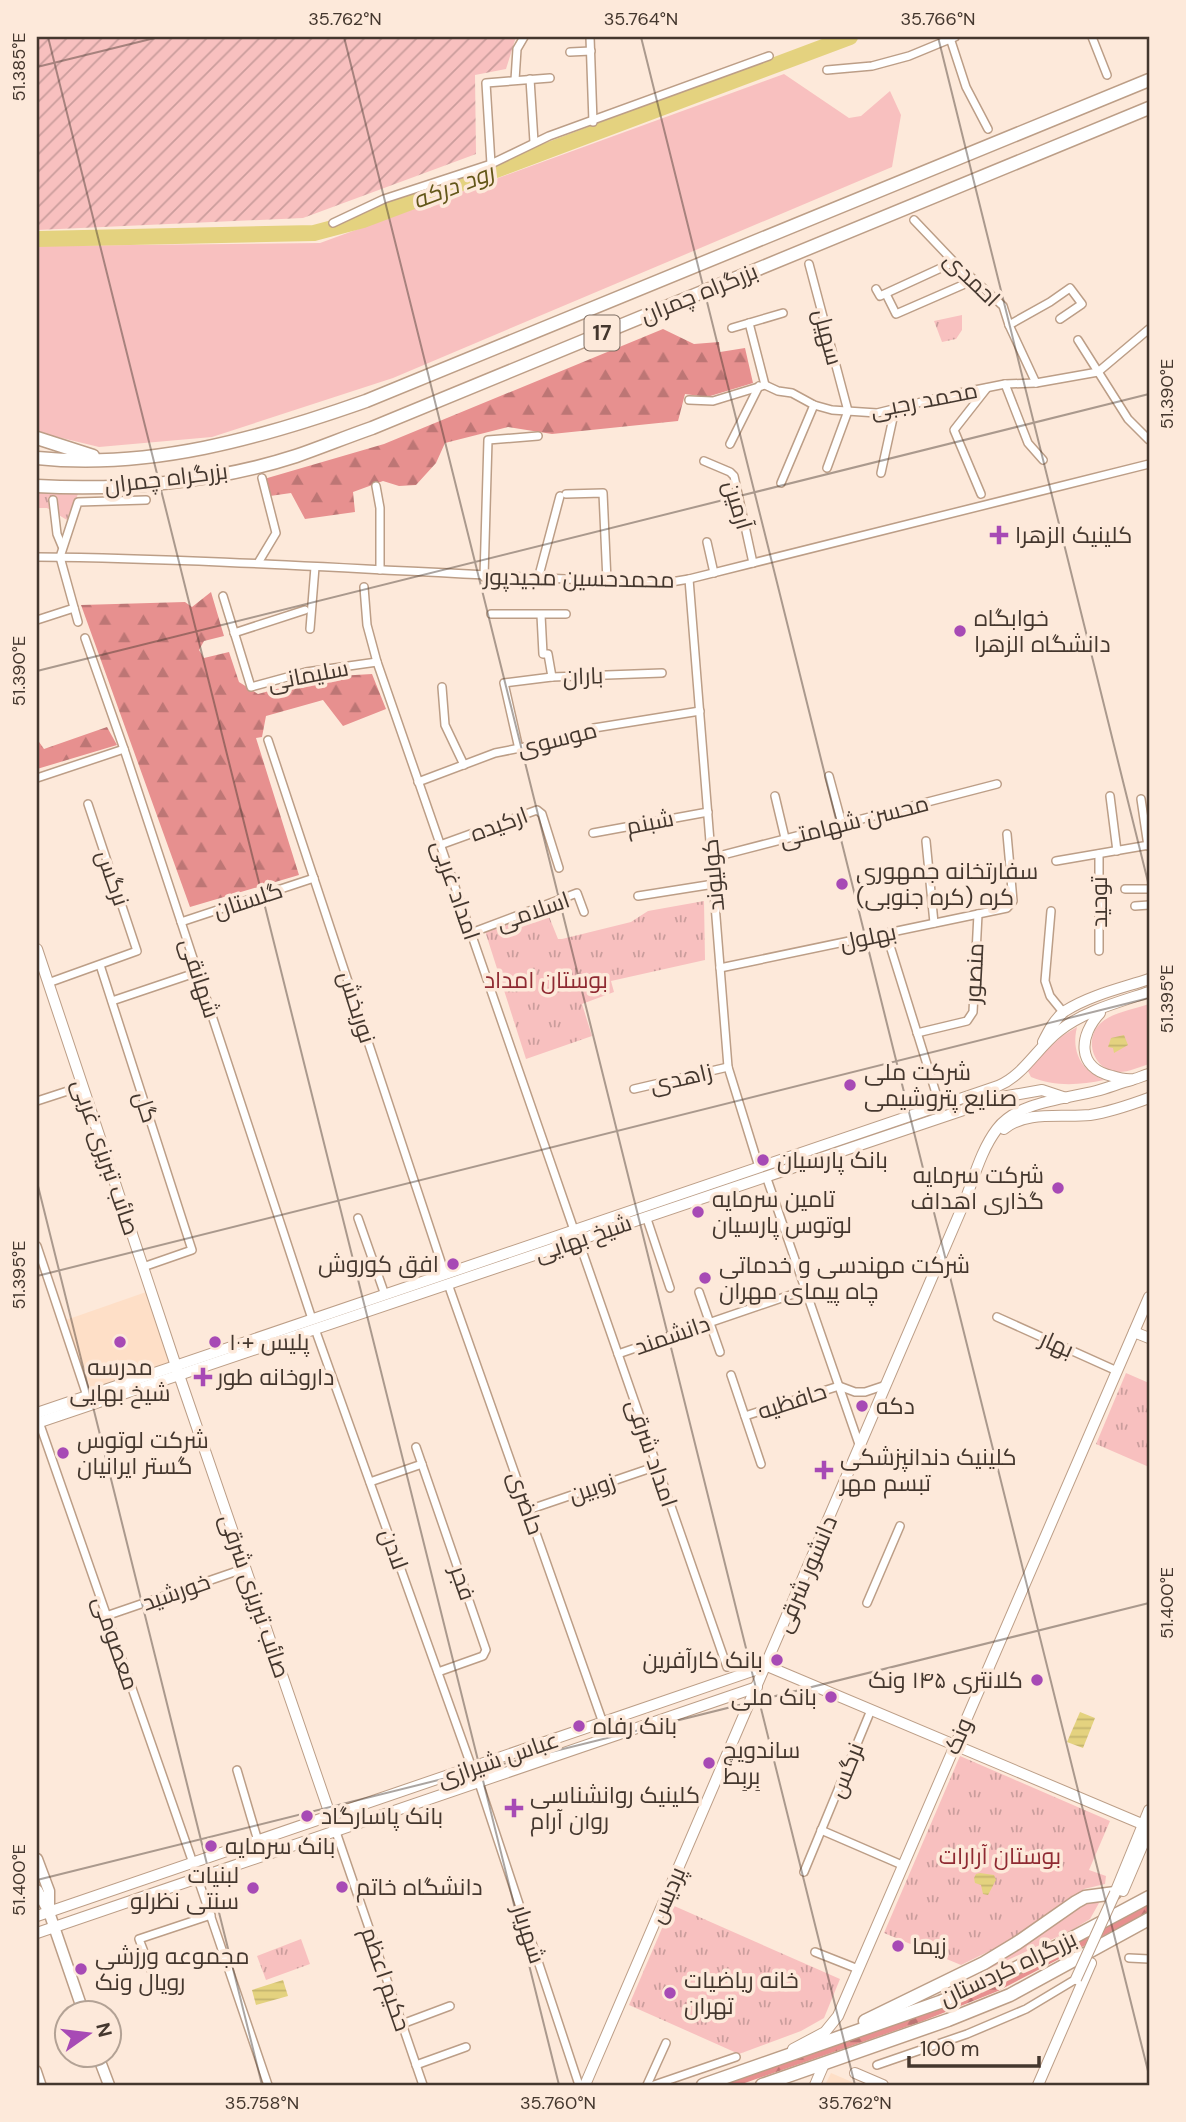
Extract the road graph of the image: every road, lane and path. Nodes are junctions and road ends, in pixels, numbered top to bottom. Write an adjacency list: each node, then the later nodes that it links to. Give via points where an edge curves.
1 (524, 37): 12 (street, via 517,49)
2 (590, 37): 5 (street)
3 (1092, 37): 9 (street)
4 (952, 38): 8 (street, via 872,66); 16 (street, via 966,87)
5 (591, 51): 6 (street); 15 (street)
6 (570, 52)
7 (769, 56): 15 (street)
8 (827, 70)
9 (1107, 75)
10 (550, 78): 11 (street)
11 (530, 79): 12 (street); 17 (street)
12 (516, 80): 18 (street, via 486,83)
13 (1149, 80): 47 (highway, بزرگراه چمران / 17, via 366,401 241,440 158,455)
14 (1149, 108): 55 (highway, بزرگراه چمران / 17, via 294,457 132,486)
15 (593, 122): 17 (street)
16 (988, 129)
17 (534, 142): 18 (street)
18 (491, 164): 20 (street, via 384,199)
19 (914, 220): 21 (street, احمدی)
20 (333, 223)
21 (954, 262): 23 (street, احمدی); 25 (street)
22 (809, 264): 41 (street, سهیل)
23 (974, 280): 25 (street, via 896,314); 29 (street, احمدی, via 1003,306)
24 (876, 289): 25 (street, via 880,296)
25 (886, 294)
26 (783, 313): 28 (street)
27 (1060, 319): 29 (street, via 1082,304 1070,288)
28 (749, 323): 30 (street); 36 (street)
29 (1009, 325): 34 (street, احمدی)
30 (732, 328)
31 (1149, 329): 33 (street, محمد رجبی)
32 (1078, 340): 33 (street)
33 (1097, 372): 34 (street, محمد رجبی); 44 (street, via 1128,419)
34 (1036, 383): 35 (street, محمد رجبی)
35 (1005, 384): 37 (street, محمد رجبی); 48 (street, via 1028,443)
36 (762, 386): 38 (street, via 713,401); 39 (street, محمد رجبی, via 792,393); 45 (street)
37 (987, 387): 40 (street, محمد رجبی); 57 (street, via 954,430)
38 (690, 400)
39 (814, 405): 41 (street, محمد رجبی); 54 (street)
40 (895, 409): 41 (street, محمد رجبی, via 877,414); 52 (street)
41 (848, 411): 51 (street)
42 (538, 436): 69 (street, via 488,440)
43 (37, 438): 47 (highway)
44 (1149, 440)
45 (730, 444)
46 (37, 457): 47 (highway, بزرگراه چمران / 17)
47 (99, 459)
48 (1043, 460)
49 (704, 461): 65 (street, آرمین, via 734,476)
50 (1149, 464): 65 (street, محمدحسین مجیدپور)
51 (827, 468)
52 (881, 473)
53 (262, 478): 64 (street, via 276,533)
54 (781, 483)
55 (37, 486)
56 (376, 486): 67 (street)
57 (981, 494)
58 (53, 500): 61 (street)
59 (146, 500): 61 (street, via 78,502)
60 (707, 542): 68 (street)
61 (63, 546): 63 (street)
62 (37, 557): 63 (street, محمدحسین مجیدپور)
63 (60, 557): 64 (street, محمدحسین مجیدپور); 75 (street)
64 (258, 563): 66 (street, محمدحسین مجیدپور)
65 (753, 563): 68 (street, محمدحسین مجیدپور)
66 (315, 567): 67 (street, محمدحسین مجیدپور); 82 (street)
67 (380, 570): 69 (street, محمدحسین مجیدپور)
68 (713, 573): 71 (street, محمدحسین مجیدپور)
69 (484, 577): 70 (street, محمدحسین مجیدپور)
70 (538, 579): 72 (street, محمدحسین مجیدپور); 72 (street, via 563,495 603,493)
71 (689, 579): 72 (street, محمدحسین مجیدپور); 89 (street, کولیوند)
72 (607, 581)
73 (364, 587): 85 (street, امداد غربی, via 367,625)
74 (223, 596): 83 (street, سلیمانی)
75 (74, 608): 80 (street); 81 (street)
76 (305, 610): 83 (street)
77 (491, 614): 79 (street)
78 (566, 614): 79 (street)
79 (541, 615): 87 (street, via 543,654 548,654)
80 (37, 621)
81 (78, 622)
82 (310, 629)
83 (234, 632): 85 (street, سلیمانی, via 251,687 306,672)
84 (85, 638): 92 (street, شهانقی)
85 (377, 662): 96 (street, امداد غربی)
86 (662, 673): 87 (street, باران)
87 (552, 677): 91 (street, باران, via 505,683)
88 (442, 687): 93 (street, via 445,725)
89 (700, 711): 91 (street, موسوی, via 594,728 581,736); 102 (street, کولیوند)
90 (268, 740): 115 (street, نوربخش)
91 (519, 748): 93 (street, موسوی)
92 (124, 749): 95 (street); 125 (street, شهانقی)
93 (464, 765): 96 (street, موسوی)
94 (829, 776): 103 (street)
95 (37, 778)
96 (418, 782): 108 (street, امداد غربی)
97 (997, 784): 103 (street, محسن شهامتی)
98 (775, 796): 106 (street)
99 (1110, 796): 110 (street)
100 (1141, 799): 109 (street)
101 (88, 804): 131 (street, نرگس, via 137,951)
102 (708, 812): 104 (street, شبنم); 112 (street, کولیوند)
103 (842, 824): 106 (street, محسن شهامتی)
104 (593, 833)
105 (1007, 834): 124 (street, بهلول, via 1013,901 1007,908)
106 (785, 838): 112 (street, محسن شهامتی)
107 (926, 841): 126 (street)
108 (440, 845): 114 (street, ارکیده, via 537,810); 127 (street, امداد غربی)
109 (1149, 846): 110 (street)
110 (1117, 851): 111 (street)
111 (1099, 854): 113 (street); 130 (street, توحید)
112 (712, 858): 116 (street, کولیوند)
113 (1056, 861)
114 (559, 868)
115 (314, 877): 125 (street, گلستان); 159 (street, نوربخش)
116 (713, 884): 119 (street); 132 (street, کولیوند)
117 (1149, 889): 118 (street)
118 (1125, 890)
119 (638, 896)
120 (1149, 905): 121 (street)
121 (1135, 906)
122 (1051, 911): 139 (street, via 1045,981)
123 (584, 912): 127 (street, اسلامی, via 577,893)
124 (978, 914): 126 (street, بهلول); 140 (street, منصور, via 971,1018)
125 (181, 922): 133 (street, شهانقی)
126 (934, 923): 128 (street, بهلول)
127 (471, 933): 156 (street, امداد غربی)
128 (886, 933): 132 (street, بهلول); 140 (street)
129 (37, 949): 135 (main road, صائب تبریزی غربی)
130 (1099, 951)
131 (100, 965): 135 (street); 137 (street, گل)
132 (720, 968): 142 (street, کولیوند)
133 (198, 972): 137 (street); 167 (street, شهانقی)
134 (1149, 979): 139 (main road)
135 (48, 983): 145 (main road, صائب تبریزی غربی)
136 (1149, 992): 138 (main road, شیخ بهایی)
137 (112, 1001): 158 (street, گل, via 192,1250)
138 (1105, 1007): 141 (main road, شیخ بهایی, via 1061,1029); 144 (main road, via 1086,1032 1086,1055 1103,1074)
139 (1063, 1012): 141 (main road)
140 (918, 1033): 150 (street)
141 (1041, 1046): 150 (main road, شیخ بهایی, via 1006,1082)
142 (728, 1067): 146 (street, زاهدی); 151 (street, کولیوند)
143 (1149, 1074): 144 (main road, شیخ بهایی)
144 (1132, 1080): 147 (main road, شیخ بهایی)
145 (83, 1086): 149 (street); 158 (main road, صائب تبریزی غربی)
146 (634, 1088)
147 (1066, 1098): 151 (main road, شیخ بهایی, via 1042,1090 1002,1097); 153 (main road, دانشور شرقی, via 1011,1114 998,1127 985,1147)
148 (1149, 1098): 153 (main road, via 1091,1115 1016,1120 1005,1127 990,1150 975,1191)
149 (37, 1101)
150 (940, 1105): 151 (main road, شیخ بهایی)
151 (763, 1172): 152 (main road, شیخ بهایی); 161 (street, کولیوند)
152 (706, 1191): 154 (main road, شیخ بهایی); 156 (main road, شیخ بهایی)
153 (964, 1203): 175 (main road, دانشور شرقی)
154 (646, 1216): 156 (main road, شیخ بهایی); 160 (street)
155 (358, 1218): 163 (street)
156 (576, 1234): 159 (main road, شیخ بهایی); 171 (street, امداد شرقی)
157 (37, 1246): 177 (street)
158 (143, 1267): 172 (main road, صائب تبریزی غربی)
159 (446, 1279): 163 (main road, شیخ بهایی); 167 (main road, شیخ بهایی); 186 (street, حاضری)
160 (670, 1288)
161 (805, 1290): 166 (street, دانشمند); 176 (street, کولیوند)
162 (699, 1292): 166 (street)
163 (385, 1294): 167 (main road, شیخ بهایی)
164 (1149, 1297): 168 (main road, ونک)
165 (996, 1317): 173 (street, بهار)
166 (710, 1322): 170 (street); 171 (street, دانشمند)
167 (313, 1324): 172 (main road, شیخ بهایی); 185 (street, لادن)
168 (1134, 1332): 169 (main road); 173 (main road, ونک)
169 (1149, 1338)
170 (720, 1352)
171 (618, 1354): 184 (street, امداد شرقی)
172 (178, 1371): 177 (main road, شیخ بهایی); 179 (main road, شیخ بهایی); 188 (main road, صائب تبریزی شرقی)
173 (1117, 1371): 199 (main road, ونک)
174 (731, 1375): 178 (street, حافظیه)
175 (887, 1385): 176 (street, via 865,1392); 181 (main road, دانشور شرقی)
176 (839, 1386): 178 (street, حافظیه); 181 (street, کولیوند)
177 (87, 1396): 179 (main road, شیخ بهایی)
178 (745, 1416): 183 (street, حافظیه)
179 (38, 1419): 190 (street, معصومی)
180 (416, 1447): 182 (street, فجر)
181 (860, 1447): 191 (main road, دانشور شرقی)
182 (422, 1464): 185 (street); 193 (street, فجر, via 486,1650 483,1656)
183 (761, 1464)
184 (657, 1466): 186 (street, زوبین); 192 (street, امداد شرقی)
185 (370, 1482): 193 (street, لادن)
186 (528, 1510): 198 (street, حاضری)
187 (900, 1526): 189 (street)
188 (246, 1568): 190 (street, خورشید); 204 (main road, صائب تبریزی شرقی)
189 (867, 1603)
190 (106, 1616): 210 (street, معصومی)
191 (767, 1666): 194 (main road, پردیس); 196 (main road); 198 (main road, عباس شیرازی)
192 (727, 1667)
193 (438, 1672): 200 (street, لادن)
194 (757, 1687): 195 (main road, عباس شیرازی); 197 (main road, پردیس)
195 (727, 1698): 197 (main road, via 742,1707); 202 (main road, عباس شیرازی)
196 (871, 1710): 199 (main road); 206 (street, نرگس)
197 (743, 1722): 246 (main road, پردیس)
198 (603, 1723): 200 (main road, عباس شیرازی)
199 (954, 1745): 205 (main road); 211 (main road, ونک)
200 (472, 1768): 204 (main road, عباس شیرازی)
201 (237, 1770): 208 (street)
202 (479, 1783): 207 (main road, عباس شیرازی); 245 (street, شهریار)
203 (1149, 1810): 205 (main road)
204 (331, 1816): 207 (main road); 208 (main road, عباس شیرازی)
205 (1147, 1827): 216 (main road)
206 (821, 1830): 211 (street); 212 (street, نرگس)
207 (336, 1832): 213 (main road, عباس شیرازی); 231 (street, حکیم اعظم)
208 (258, 1841): 210 (main road, عباس شیرازی)
209 (37, 1859): 217 (main road, via 49,1891)
210 (193, 1863): 217 (main road, عباس شیرازی)
211 (902, 1865): 226 (main road, ونک)
212 (804, 1872)
213 (198, 1879): 219 (street); 221 (main road, عباس شیرازی)
214 (37, 1890): 217 (main road)
215 (1149, 1897): 232 (highway, بزرگراه کردستان, via 1001,1976)
216 (1115, 1900): 228 (main road, bridge); 232 (highway, via 1085,1897 984,1963); 254 (main road)
217 (49, 1912): 218 (main road, عباس شیرازی); 221 (main road)
218 (37, 1916)
219 (211, 1916): 227 (street, via 139,1939); 243 (street)
220 (1149, 1919): 236 (highway, بزرگراه کردستان, via 1010,1995)
221 (54, 1928): 222 (main road, عباس شیرازی); 229 (main road)
222 (37, 1930)
223 (815, 1952): 226 (street)
224 (1129, 1958): 225 (street)
225 (1149, 1959)
226 (858, 1969): 238 (main road, ونک, via 830,2028)
227 (151, 1970)
228 (1076, 1979): 239 (street, via 1026,2009); 253 (main road)
229 (79, 2000)
230 (450, 2006): 231 (street)
231 (402, 2024): 237 (street, حکیم اعظم)
232 (844, 2035): 238 (highway, بزرگراه کردستان)
233 (666, 2043): 247 (street)
234 (466, 2047): 237 (street)
235 (736, 2057): 248 (street)
236 (824, 2064): 250 (highway, بزرگراه کردستان); 251 (main road)
237 (416, 2065): 244 (street, حکیم اعظم)
238 (763, 2065): 249 (highway, بزرگراه کردستان)
239 (877, 2065)
240 (37, 2070): 242 (street)
241 (855, 2073): 252 (main road)
242 (42, 2085)
243 (268, 2085)
244 (423, 2085)
245 (579, 2085)
246 (585, 2085)
247 (647, 2085)
248 (654, 2085)
249 (703, 2085)
250 (762, 2085)
251 (815, 2085)
252 (883, 2085)
253 (1031, 2085)
254 (1038, 2085)

